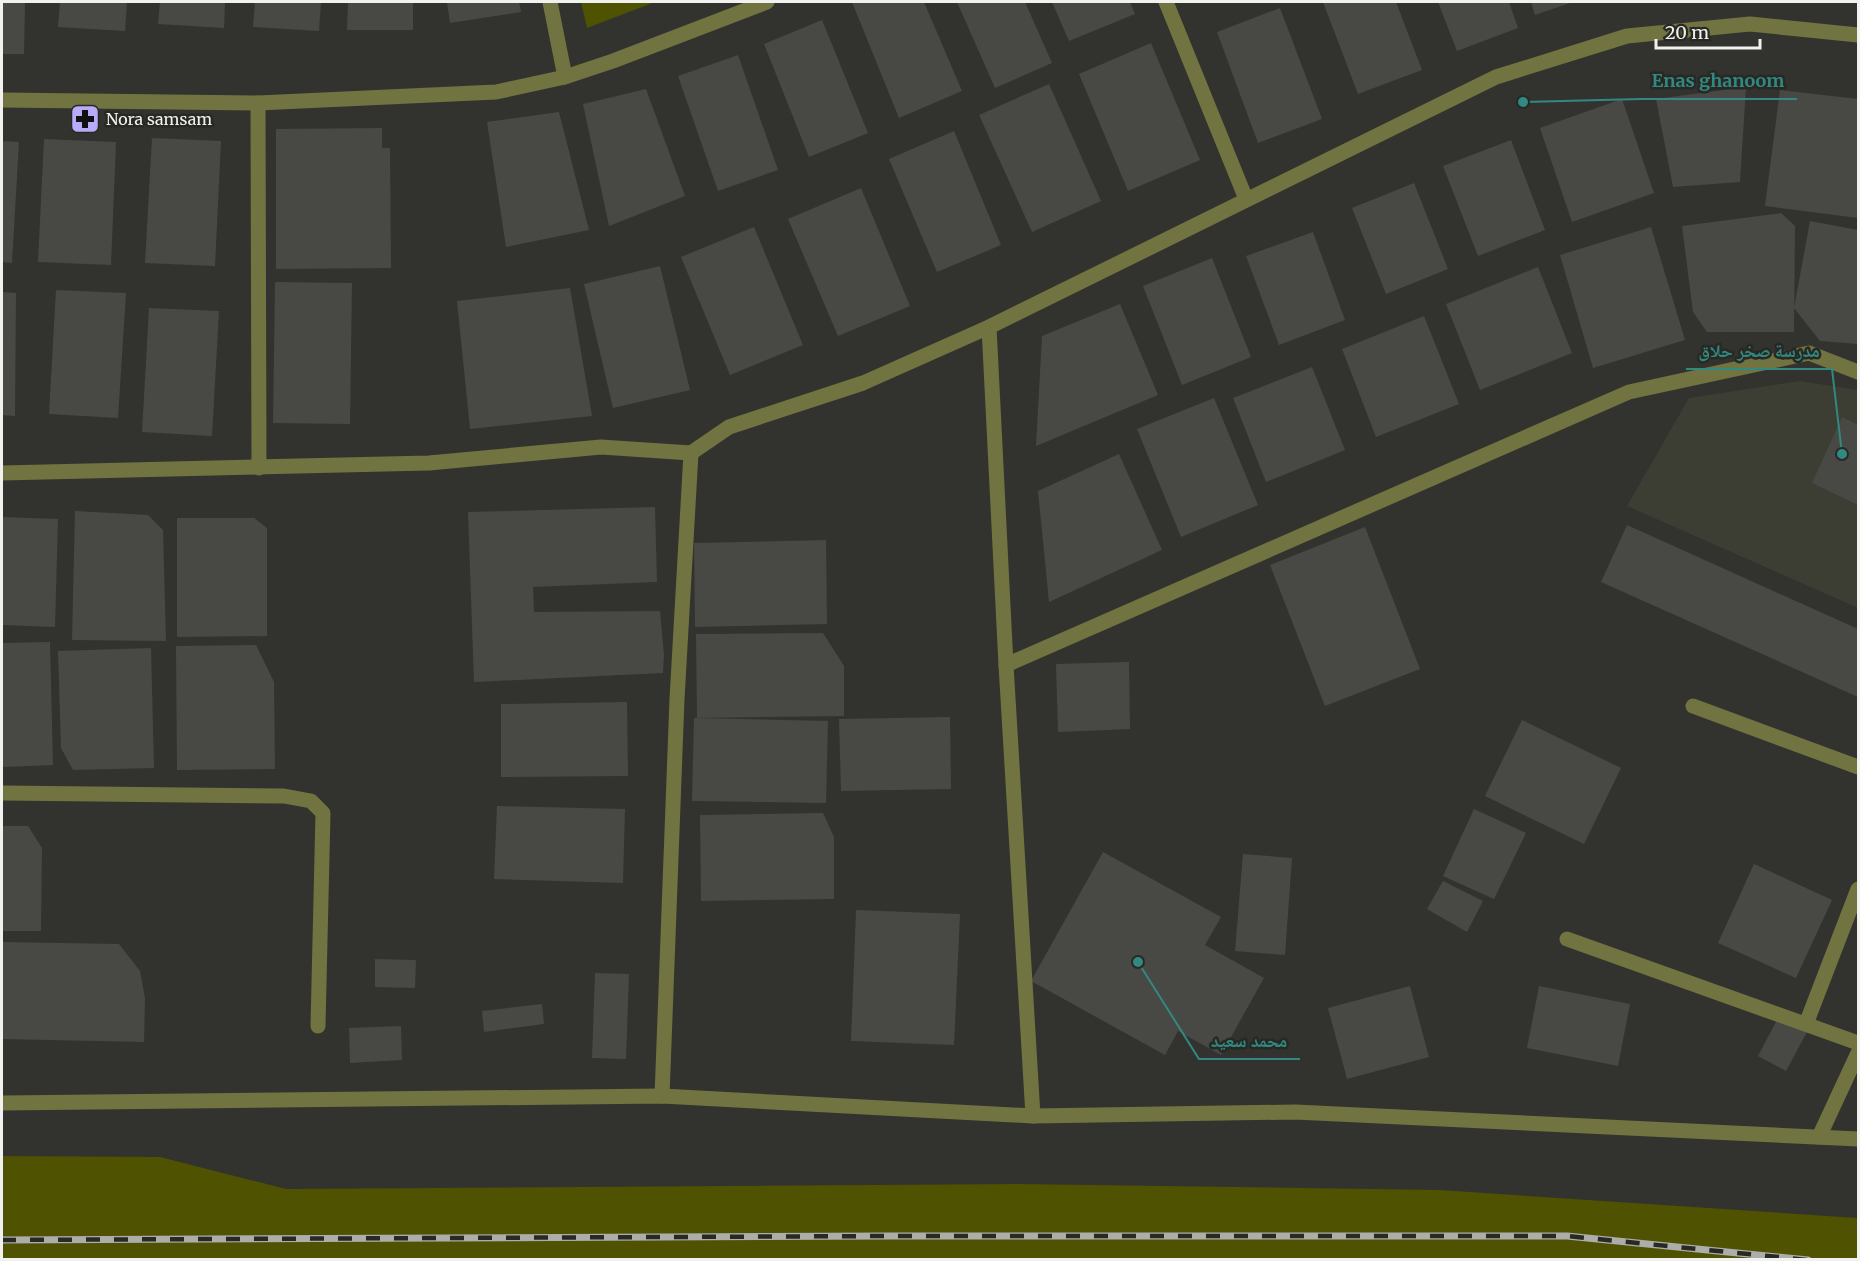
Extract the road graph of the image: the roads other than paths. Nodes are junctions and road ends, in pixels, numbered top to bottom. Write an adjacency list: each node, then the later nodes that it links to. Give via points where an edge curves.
1 (550, 2): 5 (street)
2 (767, 2): 5 (street)
3 (1166, 2): 8 (street)
4 (1858, 35): 8 (street, via 1750,24 1627,36 1496,77)
5 (566, 77): 7 (street, via 496,92)
6 (2, 100): 7 (street)
7 (258, 103): 12 (street)
8 (1246, 199): 9 (street)
9 (989, 327): 11 (street, via 863,383 729,428); 14 (street)
10 (1858, 372): 14 (street, via 1809,353 1629,392)
11 (691, 453): 12 (street, via 601,447 429,463); 24 (street)
12 (259, 468): 13 (street)
13 (2, 473)
14 (1006, 665): 26 (street)
15 (1693, 706): 16 (street)
16 (1858, 767)
17 (2, 793): 21 (street, via 284,796 311,801 323,813)
18 (1858, 889): 20 (street)
19 (1567, 939): 20 (street)
20 (1806, 1024): 22 (street)
21 (318, 1026)
22 (1858, 1043)
23 (1858, 1053): 27 (street)
24 (662, 1096): 25 (street); 26 (street)
25 (2, 1102)
26 (1033, 1116): 27 (street, via 1295,1112)
27 (1819, 1137): 28 (street)
28 (1858, 1139)

